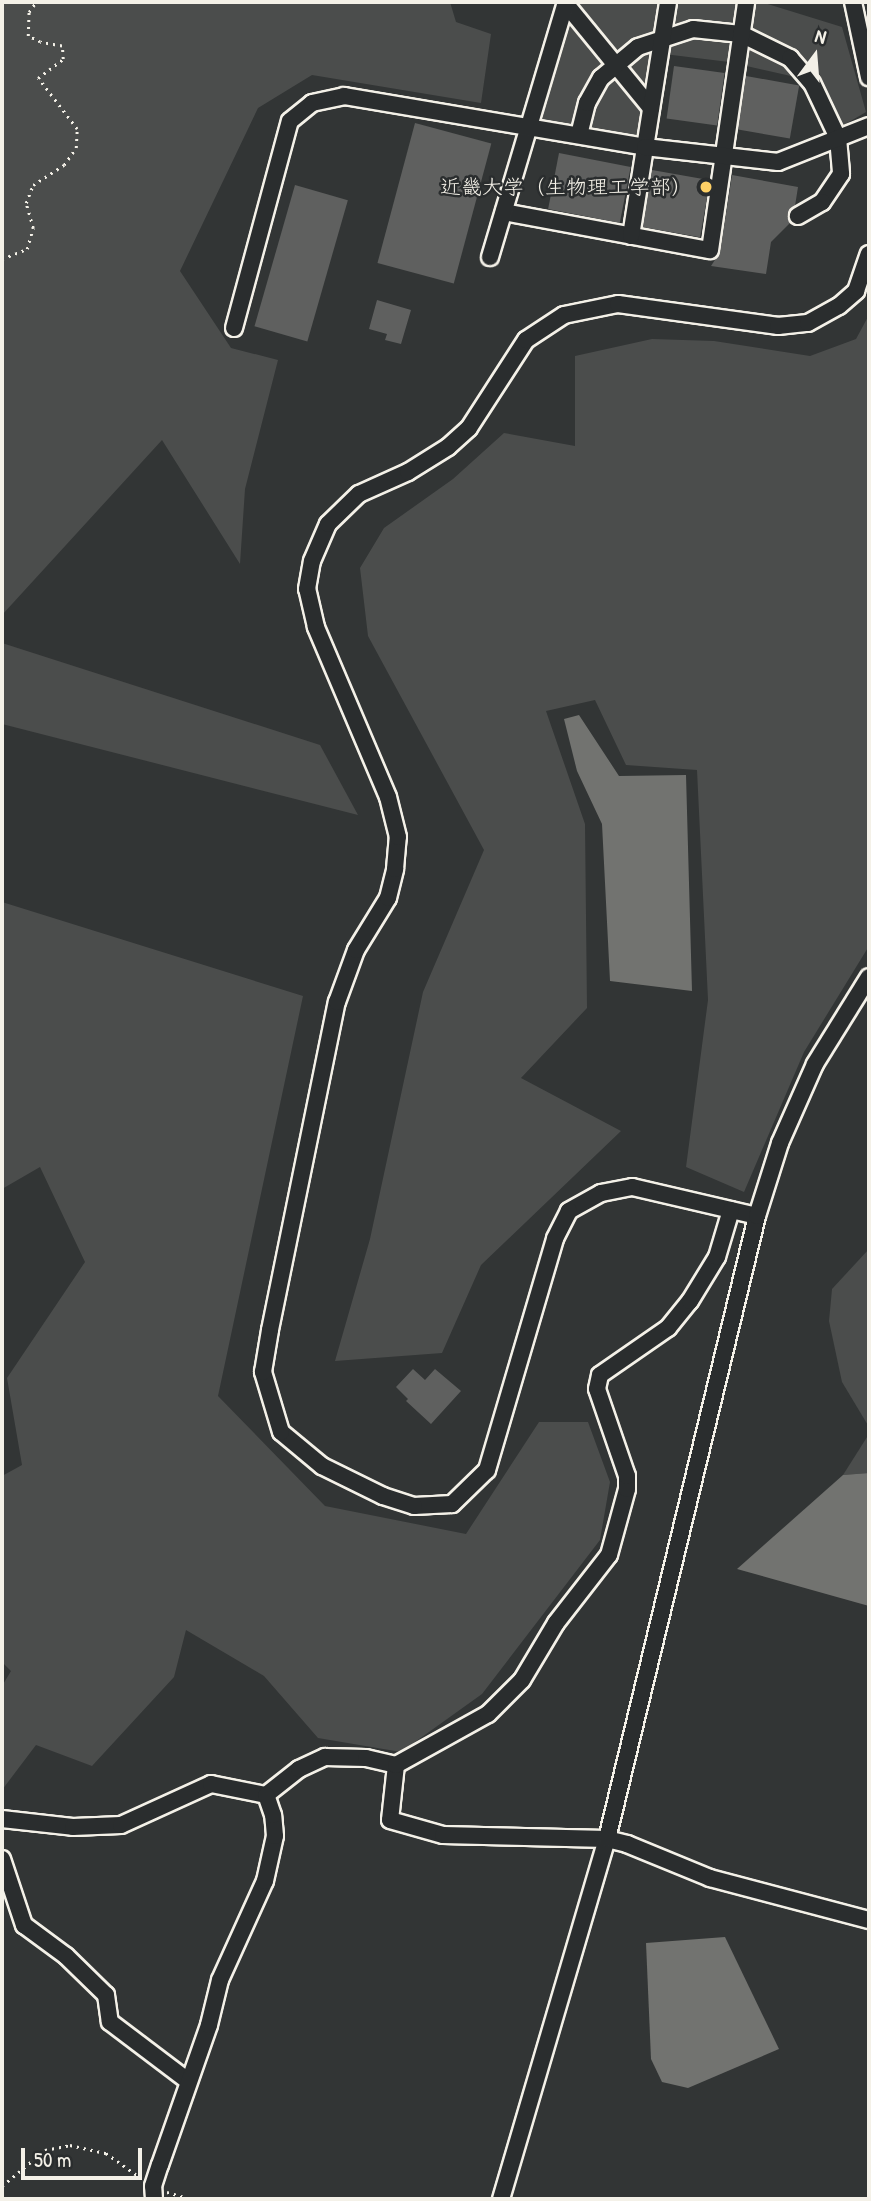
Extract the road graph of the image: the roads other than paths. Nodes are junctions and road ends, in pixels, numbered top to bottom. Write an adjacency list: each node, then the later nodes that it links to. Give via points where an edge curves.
1 (565, 2): 8 (street); 12 (street)
2 (668, 2): 7 (street)
3 (746, 2): 6 (street)
4 (852, 2): 5 (street); 9 (street)
5 (869, 5)
6 (741, 34): 7 (street, via 693,29); 14 (street, via 773,49 812,83); 16 (street)
7 (662, 37): 8 (street); 10 (street)
8 (615, 64): 10 (street); 13 (street, via 586,103)
9 (869, 77)
10 (651, 108): 15 (street)
11 (869, 126): 14 (street)
12 (529, 127): 13 (street); 17 (street); 22 (street, via 344,96 312,103 290,121)
13 (579, 135): 15 (street)
14 (838, 138): 16 (street, via 778,162); 18 (street, via 841,174 822,202)
15 (645, 147): 16 (street); 19 (street)
16 (723, 156): 19 (street, via 710,250)
17 (504, 212): 19 (street); 21 (street)
18 (798, 216)
19 (631, 236)
20 (869, 254): 24 (street, via 856,291 808,323 778,326 618,304 564,315 526,340 469,428 448,447 359,494 328,524 312,561 307,589 316,627 388,797 398,836 388,898 356,950 337,1002 270,1330 263,1371 281,1432 322,1466 383,1496 414,1506 452,1504 487,1471 555,1239 569,1211 601,1193 632,1187)
21 (490, 257)
22 (234, 328)
23 (869, 977): 25 (street, via 815,1064 780,1143)
24 (731, 1210): 25 (street); 26 (street, via 717,1257 690,1301 668,1328 600,1374 597,1388 627,1476 608,1555 556,1623 522,1680 488,1714)
25 (757, 1216): 29 (street)
26 (396, 1765): 27 (street, via 366,1758 325,1757 299,1769); 29 (street, via 390,1820 443,1835)
27 (266, 1795): 28 (street, via 211,1784 121,1825 73,1827); 32 (street, via 275,1836 265,1881 228,1959)
28 (2, 1819)
29 (607, 1839): 31 (street, via 710,1878); 34 (street)
30 (2, 1858): 32 (street, via 24,1925 66,1956 106,1995 110,2022)
31 (869, 1920)
32 (188, 2081): 33 (street)
33 (154, 2193)
34 (501, 2199)

